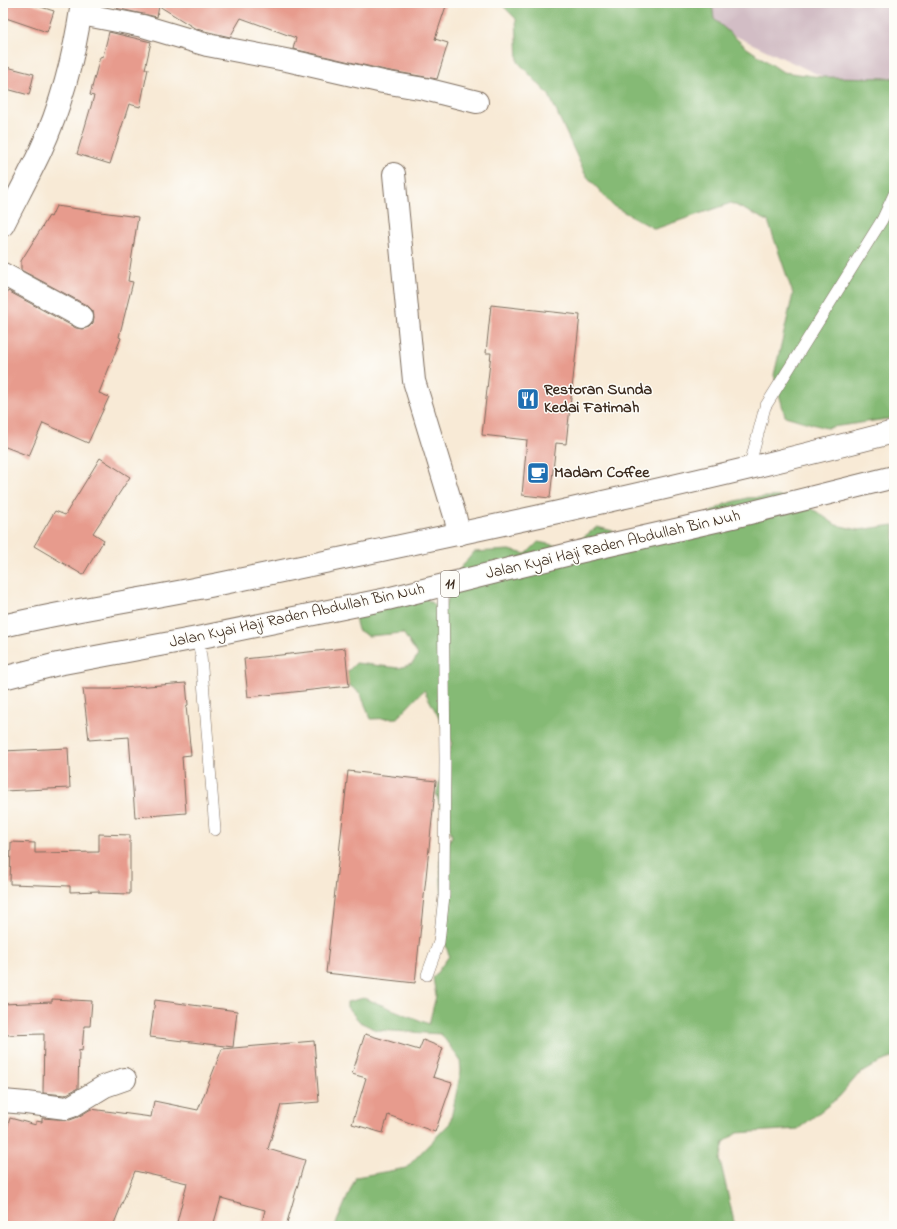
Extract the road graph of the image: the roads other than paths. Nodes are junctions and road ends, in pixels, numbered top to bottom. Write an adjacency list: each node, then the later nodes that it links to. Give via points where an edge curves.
1 (82, 8): 2 (main road, via 207,45); 5 (main road, via 74,49 54,118)
2 (477, 102)
3 (394, 174): 11 (main road, via 414,381)
4 (894, 194): 9 (lane, via 882,220 765,407)
5 (3, 225)
6 (3, 274): 7 (main road)
7 (82, 317)
8 (894, 432): 9 (main road)
9 (748, 468): 11 (main road)
10 (894, 477): 12 (main road, Jalan Kyai Haji Raden Abdullah Bin Nuh / 11)
11 (460, 534): 13 (main road)
12 (443, 586): 14 (main road, Jalan Kyai Haji Raden Abdullah Bin Nuh / 11); 17 (lane, via 444,896 439,942)
13 (3, 626)
14 (197, 638): 15 (main road, Jalan Kyai Haji Raden Abdullah Bin Nuh / 11, via 58,664); 16 (lane, via 202,664)
15 (3, 678)
16 (215, 830)
17 (427, 975)
18 (124, 1079): 19 (main road, via 112,1082 66,1108)
19 (3, 1101)

